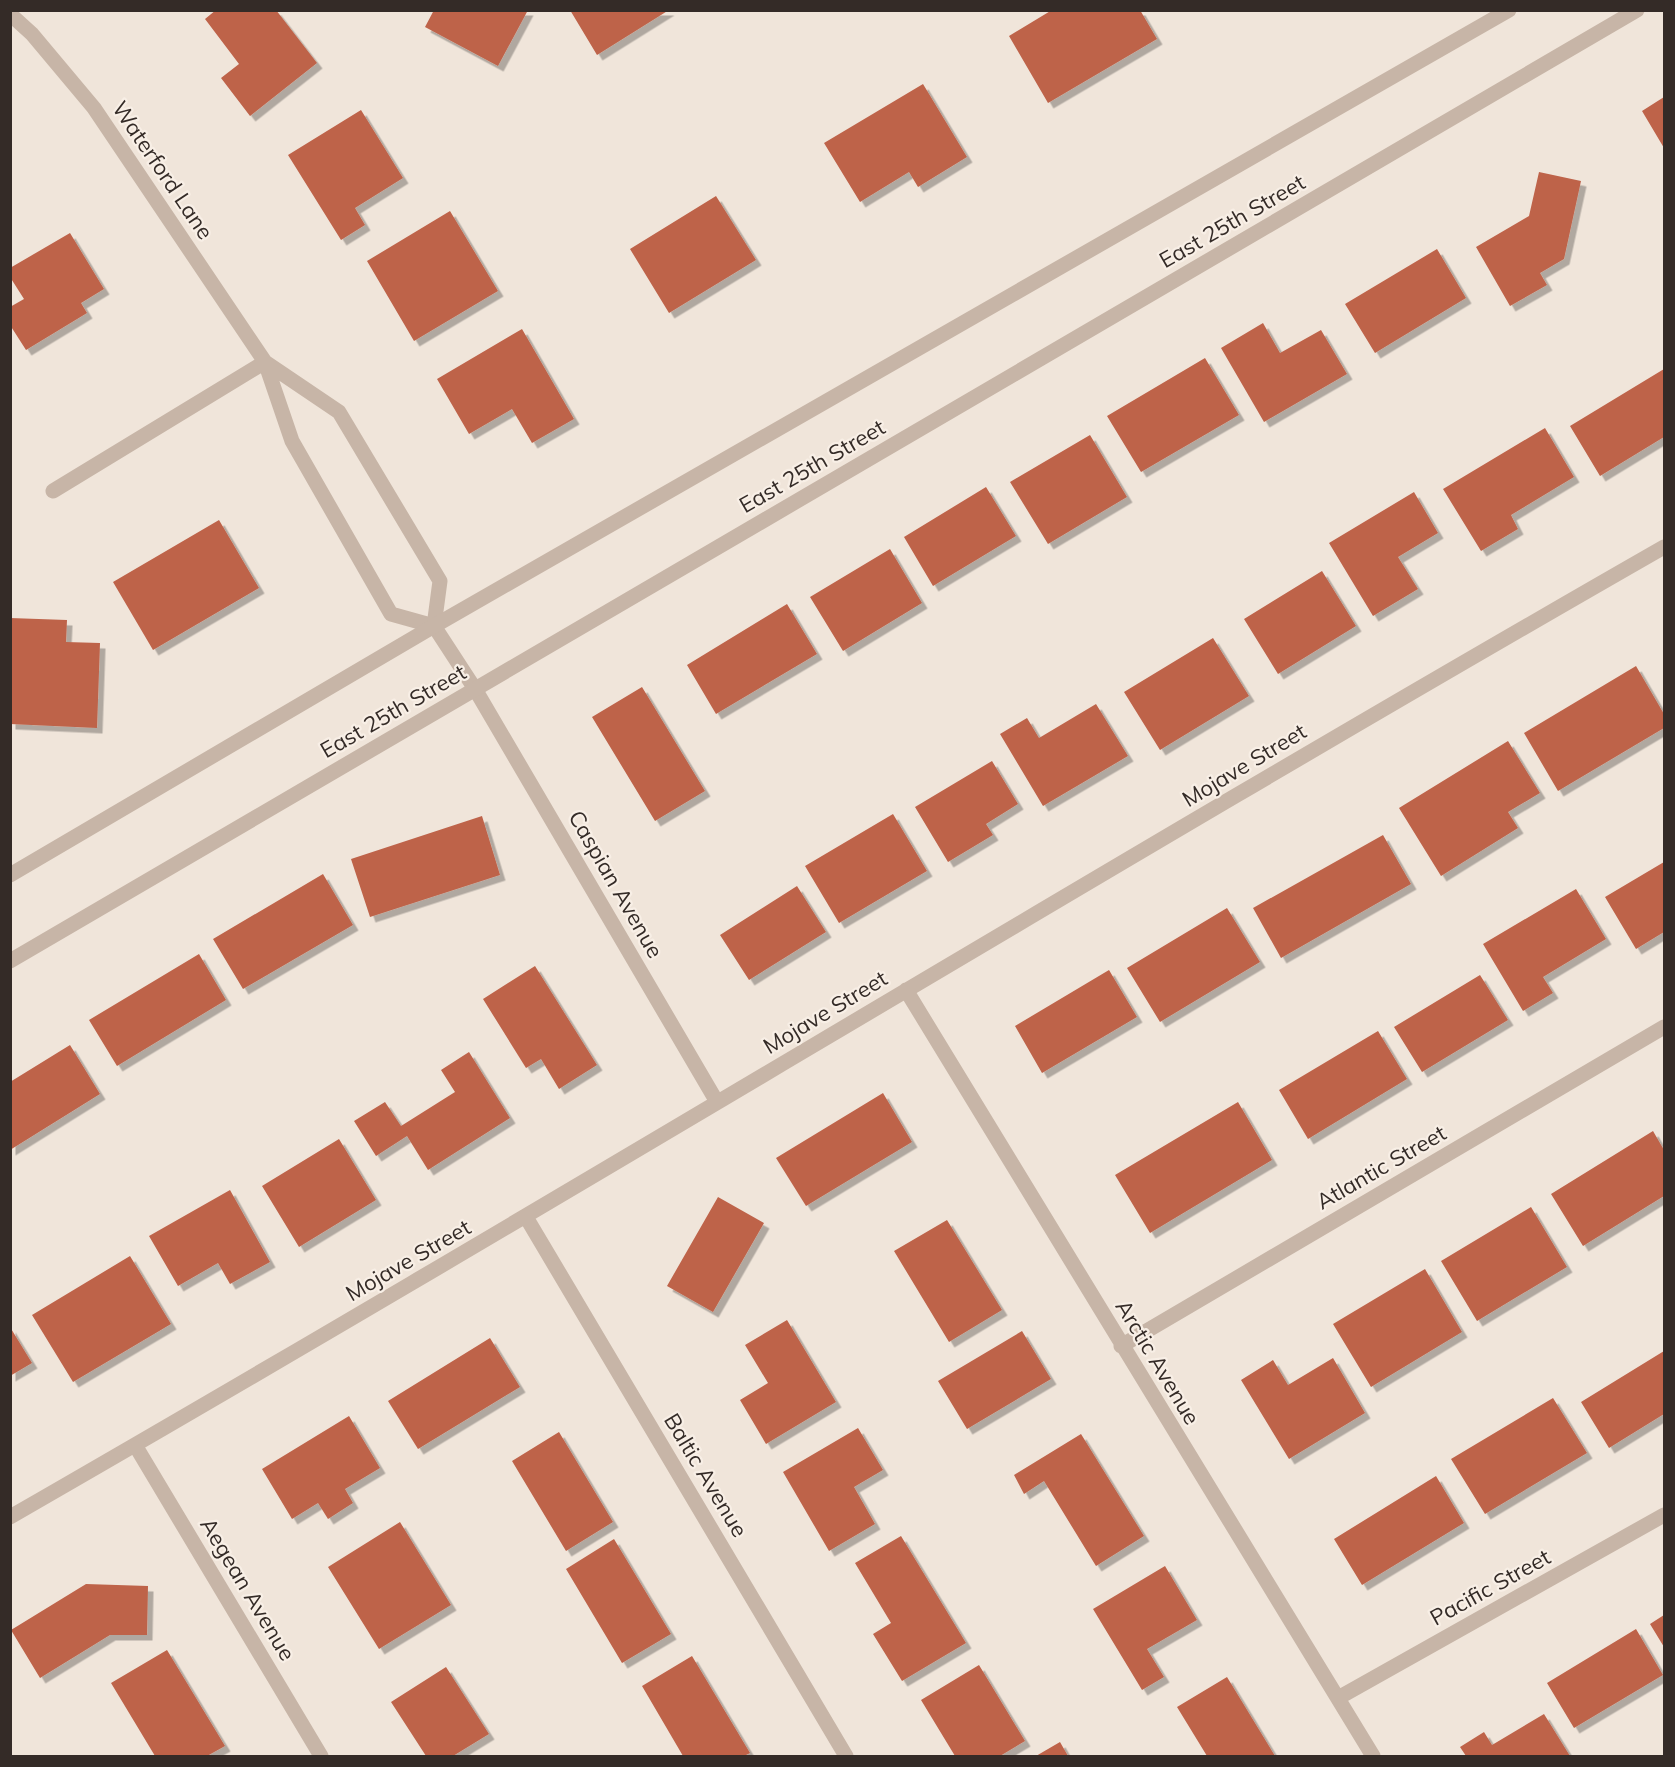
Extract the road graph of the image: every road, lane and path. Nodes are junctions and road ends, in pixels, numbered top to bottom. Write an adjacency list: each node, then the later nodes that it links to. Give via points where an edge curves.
1 (1509, 10): 7 (street, East 25th Street)
2 (1637, 10): 8 (street, East 25th Street)
3 (10, 14): 4 (street, Waterford Lane, via 32,34 94,108)
4 (265, 362): 5 (street); 7 (street, Waterford Lane, via 292,441 391,614); 7 (street, Waterford Lane, via 339,412 440,581)
5 (53, 491)
6 (1665, 547): 11 (street, Mojave Street)
7 (434, 627): 8 (street); 9 (street, East 25th Street)
8 (475, 689): 10 (street, East 25th Street); 13 (street, Caspian Avenue)
9 (10, 874)
10 (10, 961)
11 (906, 990): 13 (street, Mojave Street); 15 (street, Arctic Avenue)
12 (1665, 1027): 15 (street, Atlantic Street)
13 (717, 1102): 14 (street, Mojave Street)
14 (526, 1217): 16 (street, Mojave Street); 21 (street, Baltic Avenue)
15 (1121, 1346): 19 (street, Arctic Avenue)
16 (135, 1445): 18 (street, Mojave Street); 20 (street, Aegean Avenue)
17 (1665, 1515): 19 (street, Pacific Street)
18 (10, 1517)
19 (1338, 1698): 22 (street, Arctic Avenue)
20 (321, 1756)
21 (846, 1756)
22 (1373, 1756)

